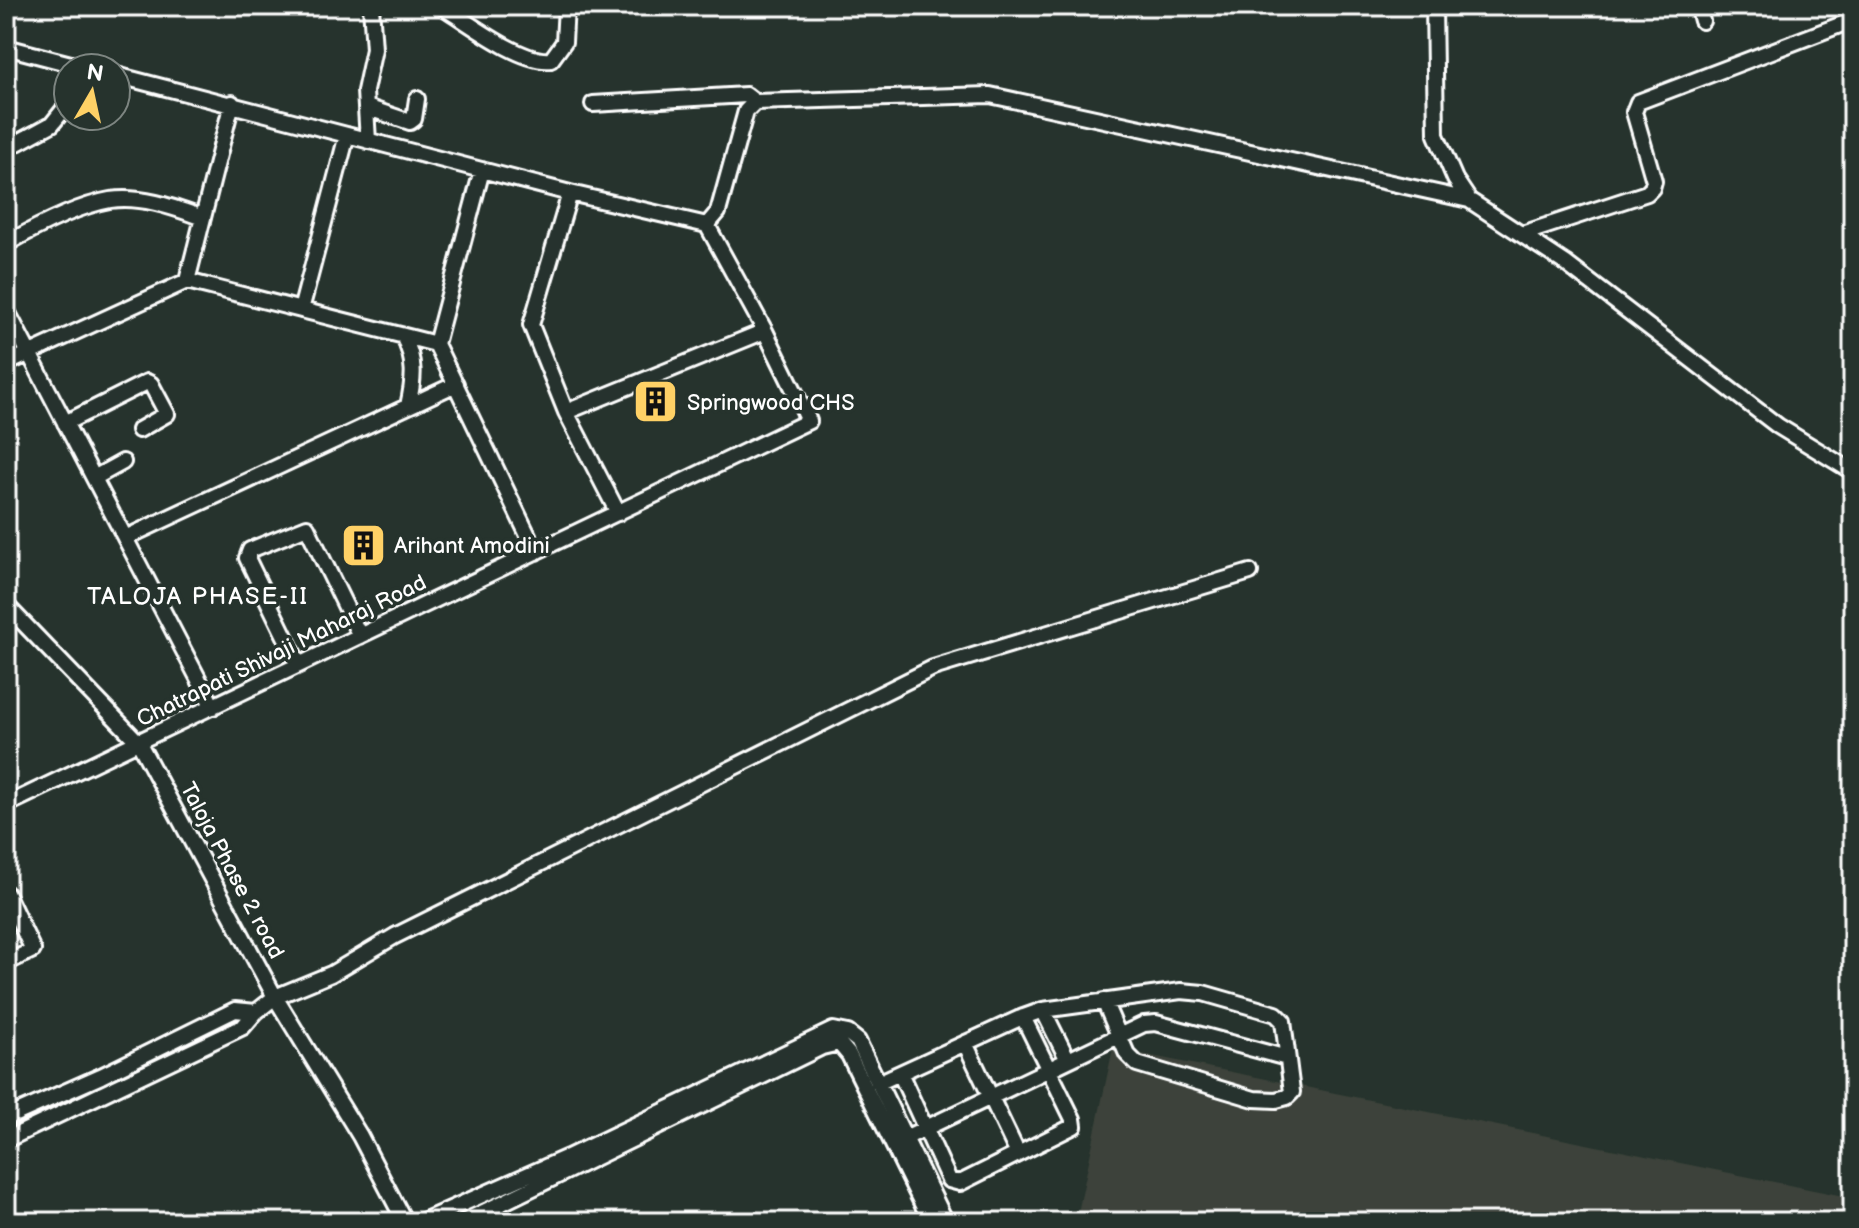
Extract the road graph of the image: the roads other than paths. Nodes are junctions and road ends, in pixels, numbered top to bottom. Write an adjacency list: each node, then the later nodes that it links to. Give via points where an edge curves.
1 (371, 6): 13 (street, via 374,49)
2 (442, 6): 3 (street, via 541,61 551,60 564,42)
3 (566, 6)
4 (1434, 6): 20 (street, via 1436,135)
5 (1853, 20): 23 (street, via 1638,102 1634,112 1652,188)
6 (6, 47): 7 (street)
7 (52, 59)
8 (132, 79): 11 (street)
9 (417, 99): 13 (street, via 410,122)
10 (755, 102): 12 (street, via 746,95); 20 (street, via 990,95); 22 (street, via 746,111 718,212)
11 (232, 103): 15 (street); 21 (street)
12 (593, 104)
13 (366, 107): 16 (street)
14 (52, 124): 17 (street)
15 (347, 135): 16 (street); 27 (street)
16 (368, 141): 18 (street)
17 (6, 149)
18 (482, 170): 19 (street); 30 (street)
19 (570, 193): 22 (street); 35 (street, via 531,325)
20 (1469, 200): 23 (street)
21 (203, 218): 24 (street, via 136,200 110,200 48,221); 25 (street)
22 (707, 225): 28 (street, Chatrapati Shivaji Maharaj Road)
23 (1522, 234): 39 (street, via 1778,426)
24 (6, 244)
25 (187, 281): 27 (street); 31 (street)
26 (6, 309): 31 (street)
27 (301, 310): 29 (street)
28 (765, 331): 35 (street); 41 (street, Chatrapati Shivaji Maharaj Road, via 809,421)
29 (403, 336): 30 (street); 34 (street, via 414,367)
30 (436, 344): 33 (street)
31 (28, 353): 32 (street); 36 (street)
32 (6, 364)
33 (456, 384): 34 (street); 43 (street)
34 (408, 406): 42 (street)
35 (566, 412): 41 (street)
36 (65, 423): 37 (street, via 147,382 167,414); 40 (street)
37 (139, 430)
38 (123, 462): 40 (street)
39 (1853, 472)
40 (94, 478): 42 (street)
41 (618, 513): 43 (street, Chatrapati Shivaji Maharaj Road)
42 (125, 538): 48 (street)
43 (536, 552): 46 (street, Chatrapati Shivaji Maharaj Road)
44 (1250, 572): 53 (street, via 933,668 395,936 331,974)
45 (6, 605): 49 (street, Taloja Phase 2 road)
46 (360, 636): 47 (street, Chatrapati Shivaji Maharaj Road); 47 (street, via 309,529 250,550 247,558)
47 (299, 665): 48 (street, Chatrapati Shivaji Maharaj Road)
48 (213, 707): 49 (street, Chatrapati Shivaji Maharaj Road)
49 (139, 743): 50 (street, Chatrapati Shivaji Maharaj Road); 53 (street, Taloja Phase 2 road)
50 (6, 805)
51 (6, 893): 52 (street, via 33,950)
52 (6, 963)
53 (275, 997): 56 (street); 73 (street, Taloja Phase 2 road, via 360,1136)
54 (1104, 1001): 55 (street); 58 (street); 61 (street, via 1192,992 1272,1011 1283,1021)
55 (1043, 1010): 57 (street); 62 (street)
56 (256, 1012): 67 (street, via 235,1010); 70 (street, via 243,1027)
57 (1023, 1017): 60 (street); 63 (street)
58 (1118, 1035): 61 (street, via 1156,1023); 61 (street, via 1137,1064 1254,1099 1290,1095); 62 (street)
59 (840, 1037): 65 (street, via 858,1041); 72 (street); 74 (street, via 825,1033); 75 (street)
60 (965, 1043): 64 (street); 66 (street)
61 (1287, 1058)
62 (1068, 1060): 63 (street)
63 (1049, 1070): 66 (street); 71 (street, via 1074,1126)
64 (900, 1073): 65 (street); 68 (street)
65 (878, 1083): 69 (street)
66 (992, 1098): 68 (street); 71 (street)
67 (6, 1118)
68 (926, 1129): 69 (street); 71 (street, via 952,1183)
69 (905, 1138): 72 (street)
70 (6, 1140)
71 (1018, 1154)
72 (934, 1219)
73 (405, 1222)
74 (421, 1222)
75 (463, 1222)

